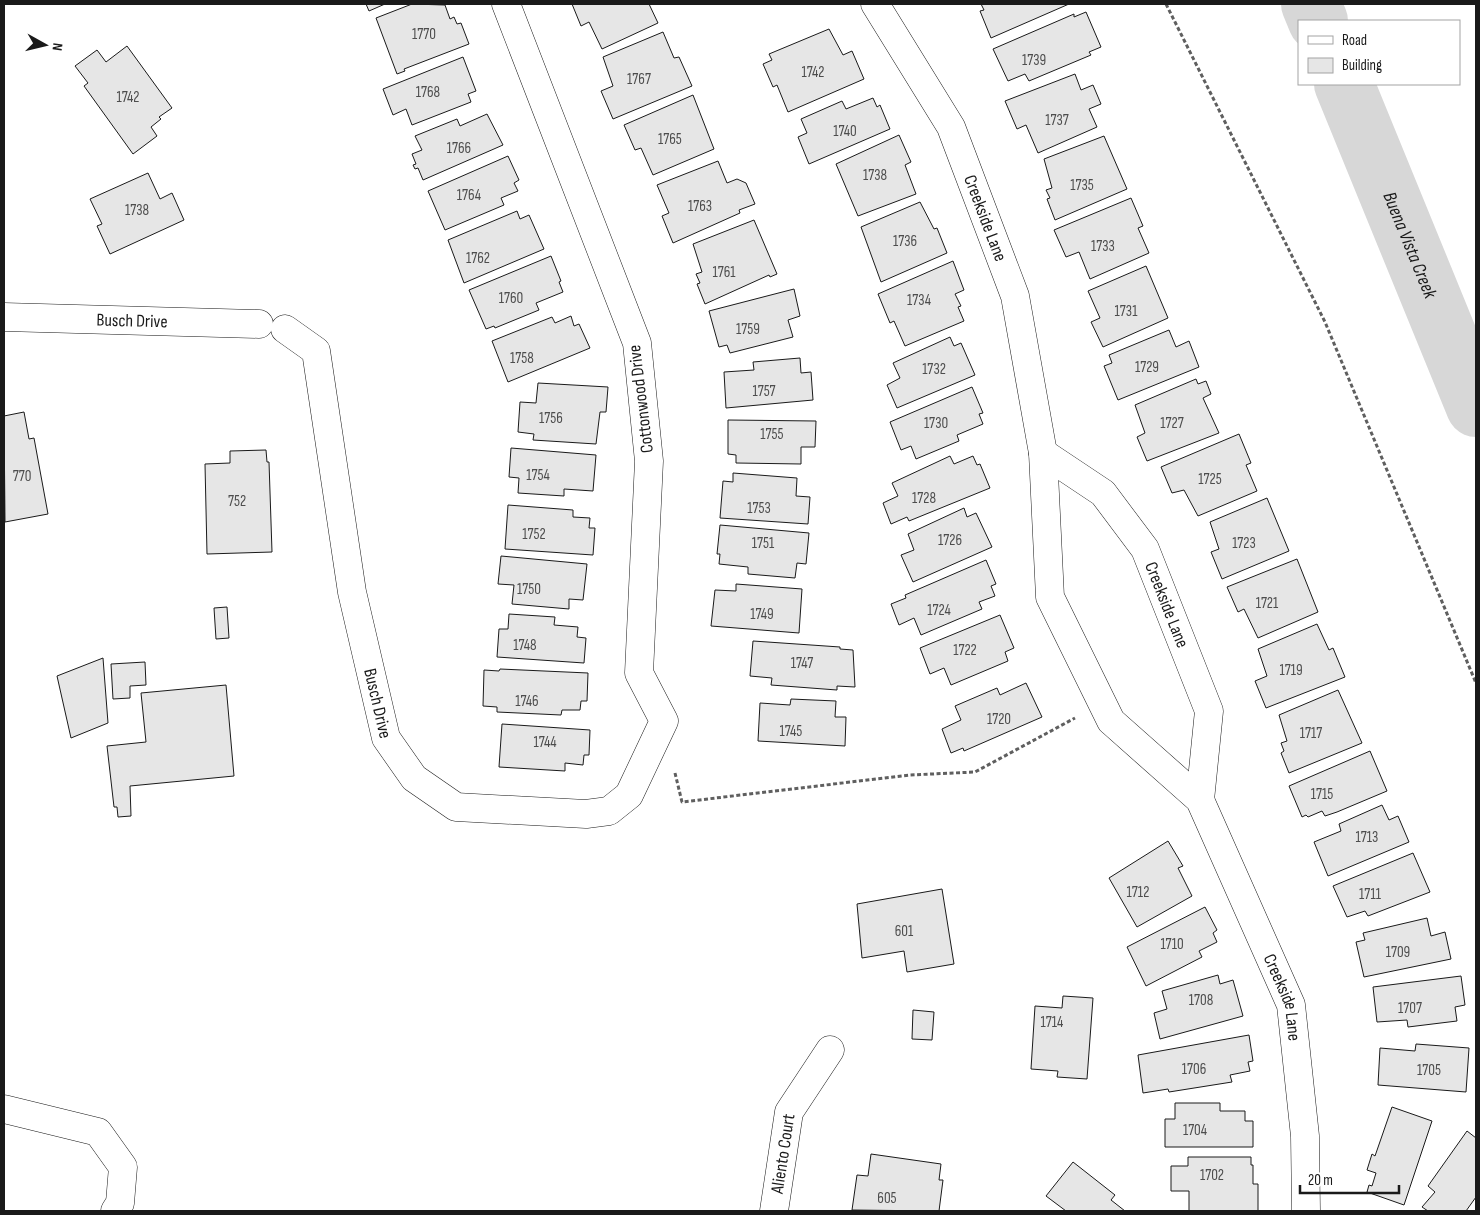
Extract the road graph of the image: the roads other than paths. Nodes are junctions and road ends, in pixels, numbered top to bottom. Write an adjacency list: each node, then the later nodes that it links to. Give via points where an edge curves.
1 (506, 4): 7 (street, Cottonwood Drive, via 637,343 649,462 639,673)
2 (875, 4): 6 (street, Creekside Lane, via 951,127 1015,296)
3 (4, 317): 4 (street, Busch Drive)
4 (259, 324)
5 (285, 330): 7 (street, Busch Drive, via 316,351 352,592 386,738 414,778 456,807 586,814 609,811 629,795)
6 (1043, 453): 8 (street, Creekside Lane, via 1050,597 1110,721); 8 (street, Creekside Lane, via 1103,493 1145,549 1209,711)
7 (664, 721)
8 (1200, 800): 13 (street, Creekside Lane, via 1291,1005 1305,1136)
9 (830, 1050): 12 (street, Aliento Court, via 789,1112)
10 (4, 1109): 11 (street, via 98,1132 122,1167 120,1202)
11 (115, 1211)
12 (774, 1211)
13 (1306, 1211)

